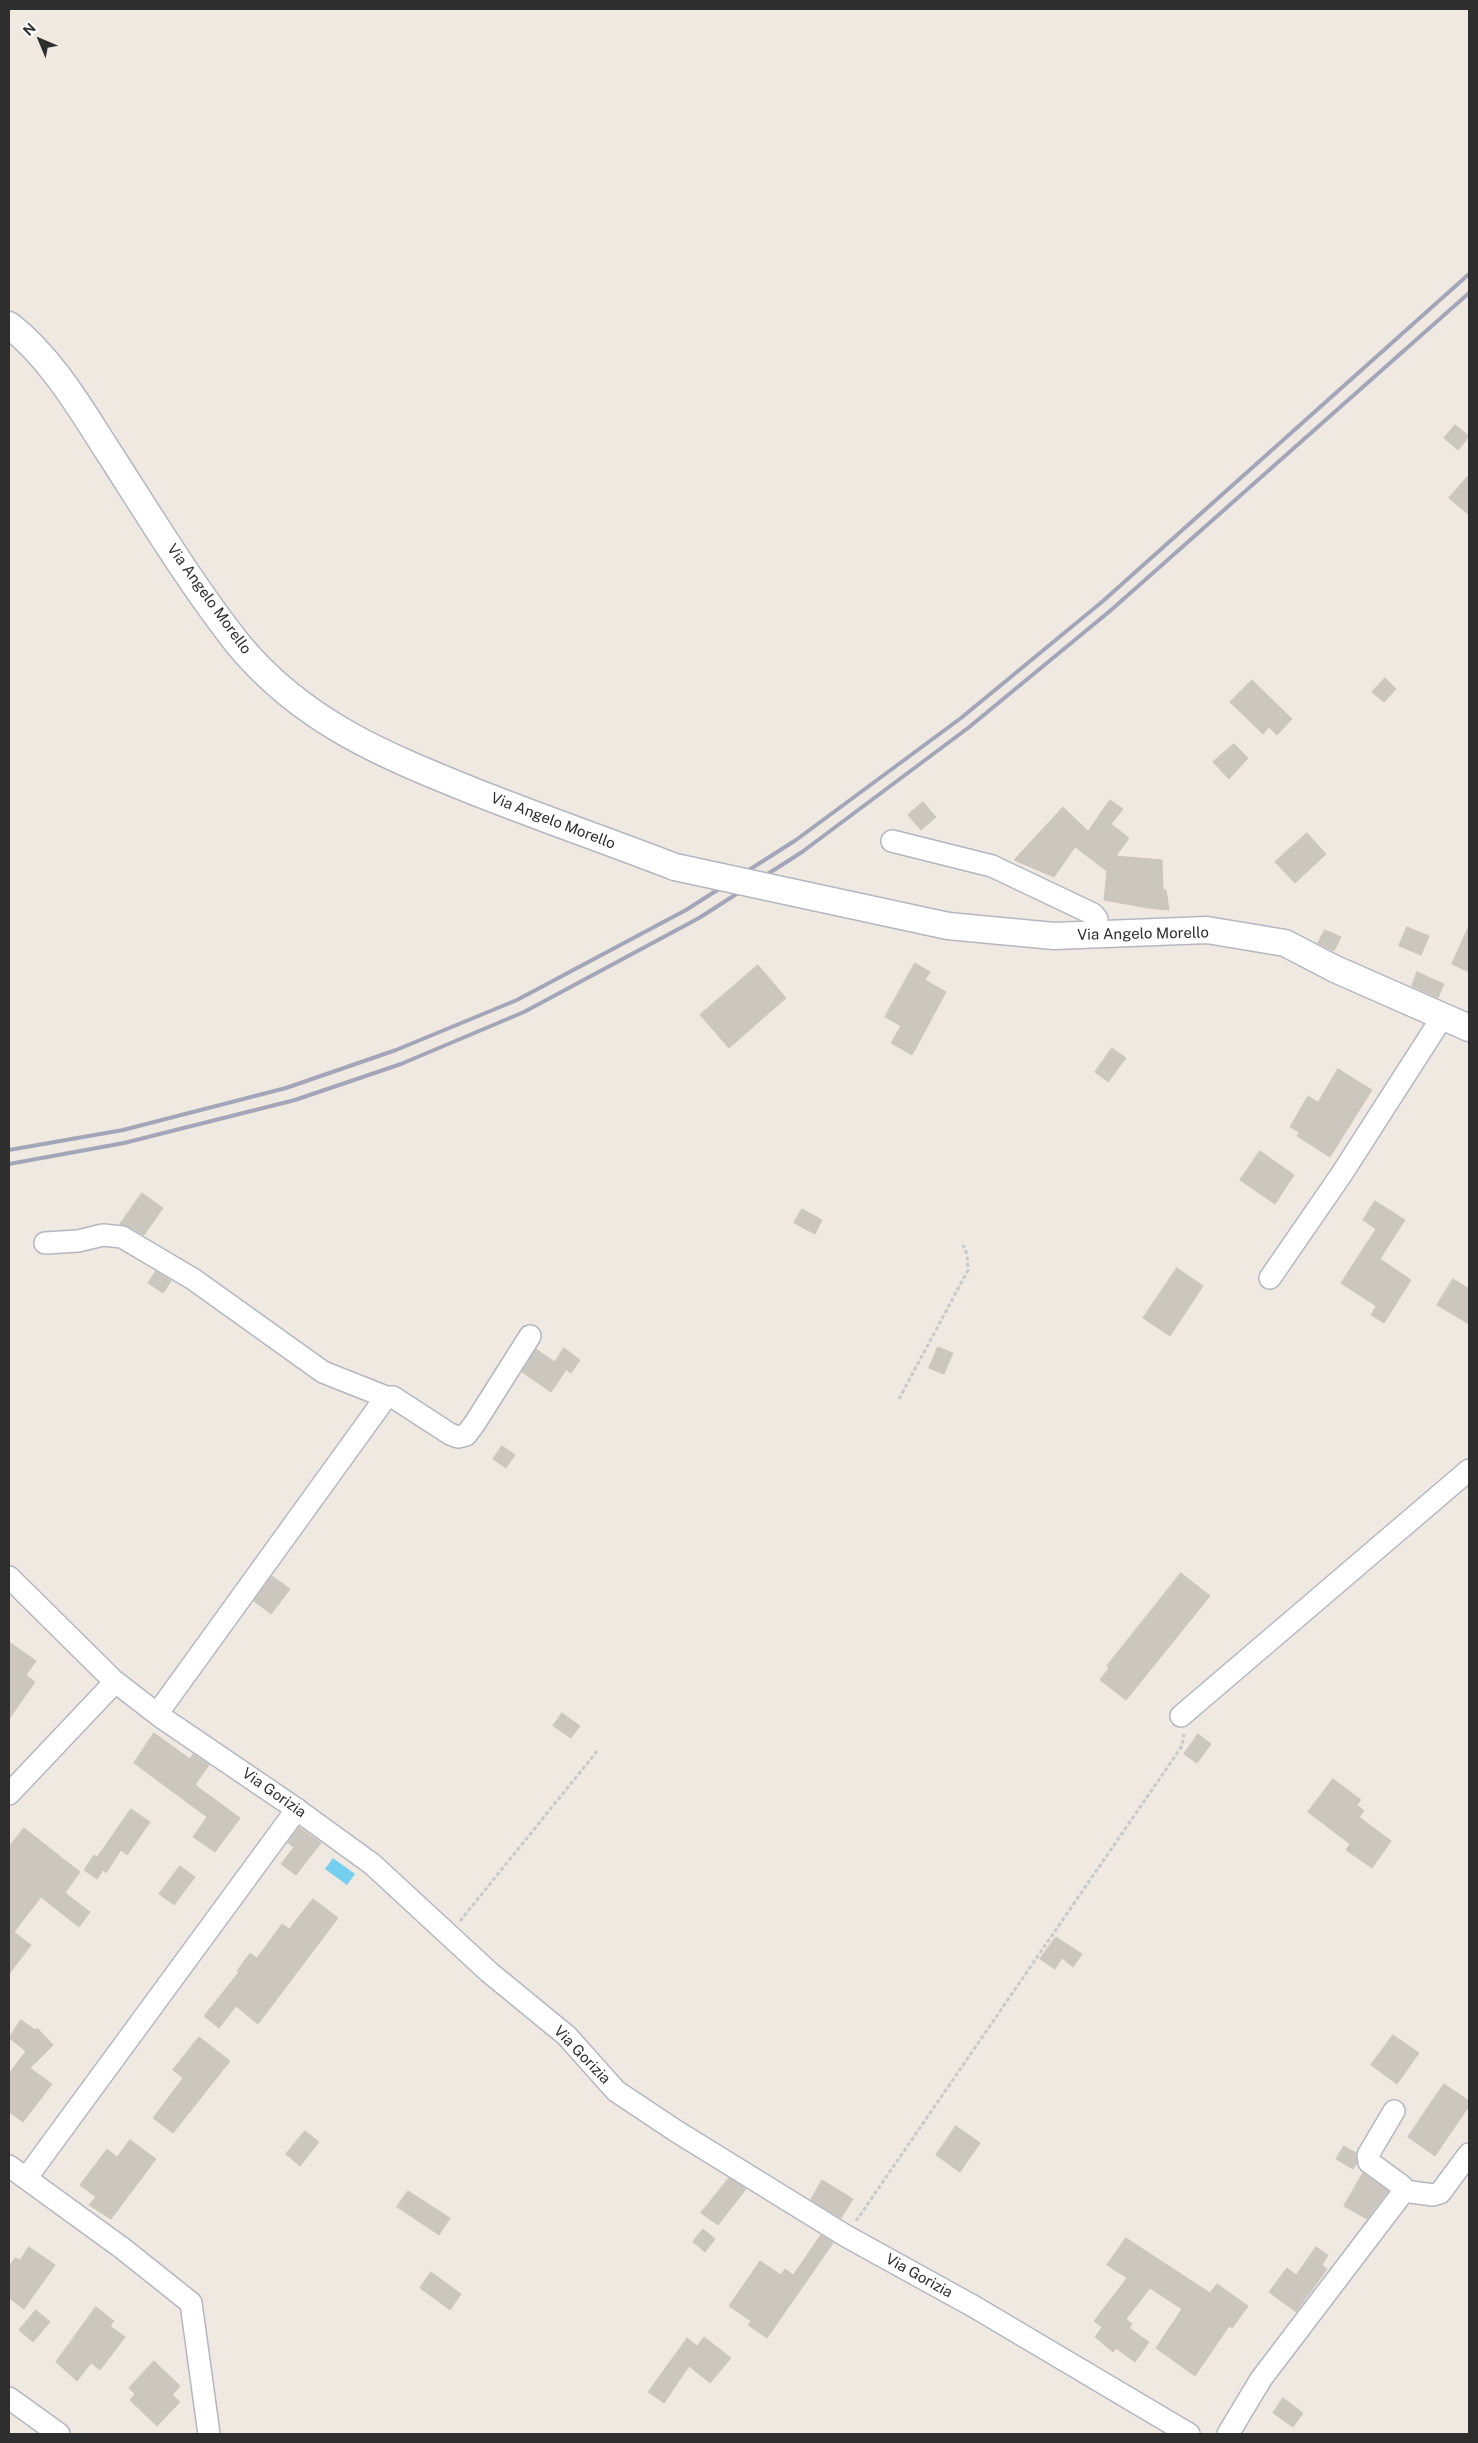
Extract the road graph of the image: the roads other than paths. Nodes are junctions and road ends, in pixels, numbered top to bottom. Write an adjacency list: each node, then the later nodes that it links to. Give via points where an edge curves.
1 (9, 325): 3 (street, Via Angelo Morello, bridge, via 29,342 69,393 239,644 296,702 366,746 430,774 675,867 948,926 1054,936)
2 (892, 841): 3 (street, via 992,866 1093,914 1097,920)
3 (1094, 935): 4 (street, Via Angelo Morello, via 1207,930 1285,943 1335,969)
4 (1443, 1016): 5 (street, Via Angelo Morello); 7 (street)
5 (1469, 1028)
6 (46, 1243): 9 (street, via 78,1242 103,1235 122,1236 192,1279 323,1372)
7 (1270, 1278)
8 (530, 1336): 9 (street, via 466,1435 450,1434 393,1397)
9 (386, 1397): 13 (street)
10 (1469, 1470): 14 (street)
11 (9, 1578): 12 (street, Via Gorizia)
12 (115, 1682): 13 (street, Via Gorizia); 15 (street)
13 (157, 1714): 16 (street, Via Gorizia)
14 (1181, 1716)
15 (9, 1794)
16 (297, 1809): 20 (street); 25 (street, Via Gorizia, via 372,1864 489,1972 567,2036 616,2091 846,2236 973,2306)
17 (1394, 2111): 21 (street, via 1368,2154 1368,2162 1402,2186)
18 (1469, 2154): 21 (street, via 1440,2193)
19 (9, 2166): 24 (street, via 191,2303)
20 (30, 2174)
21 (1404, 2191): 26 (street, via 1261,2378)
22 (9, 2398): 23 (street)
23 (59, 2434)
24 (209, 2434)
25 (1189, 2434)
26 (1228, 2434)

